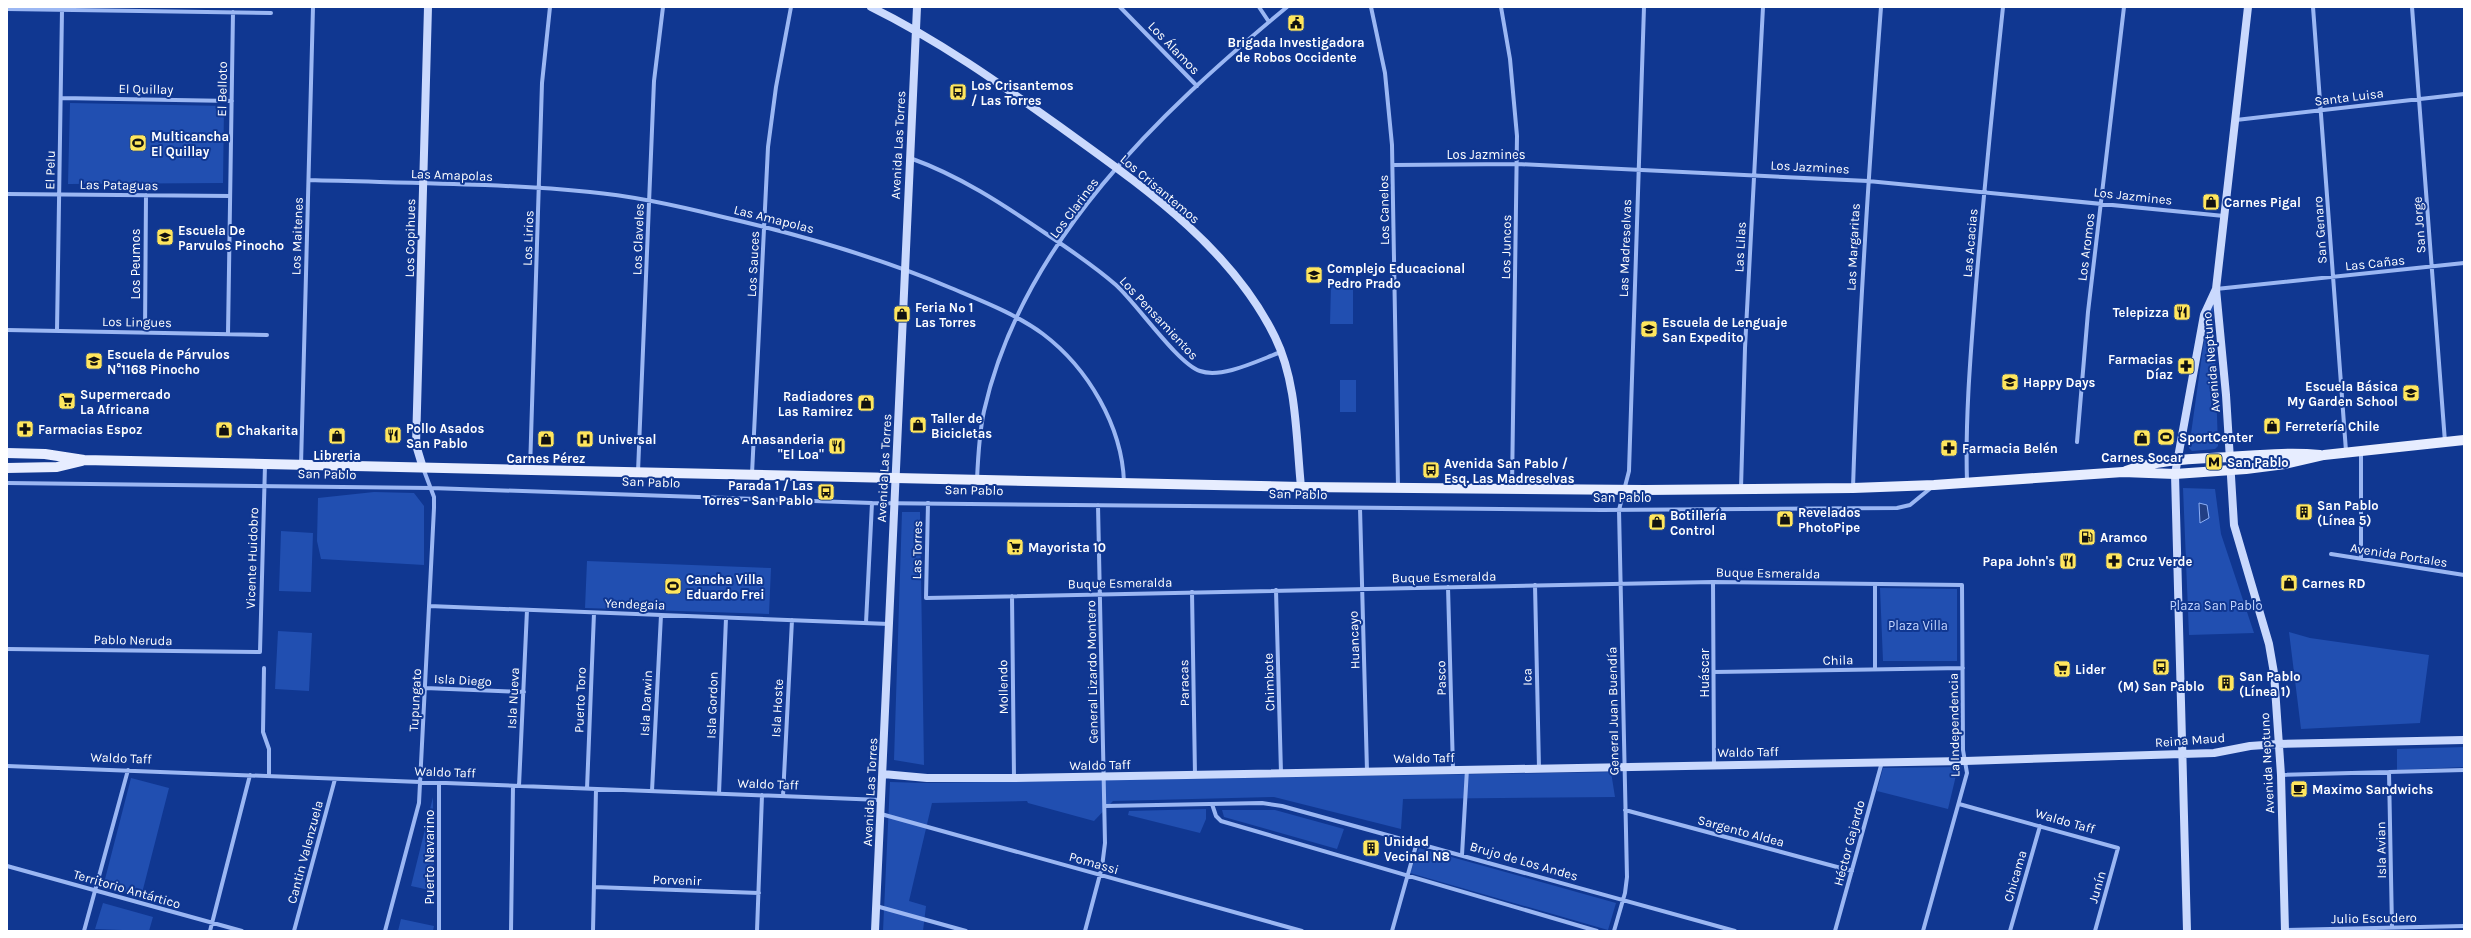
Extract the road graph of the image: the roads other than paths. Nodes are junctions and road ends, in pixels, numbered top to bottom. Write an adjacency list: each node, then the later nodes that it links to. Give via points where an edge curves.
1 (314, 7): 41 (street, Los Maitenes)
2 (428, 7): 43 (street, Los Copihues)
3 (550, 7): 44 (street, Los Lirios, via 542,83)
4 (663, 7): 50 (street, Los Claveles, via 655,62)
5 (791, 7): 53 (street, Los Sauces, via 771,117)
6 (871, 7): 27 (street, Los Crisantemos)
7 (916, 7): 27 (street, Avenida Las Torres)
8 (1120, 7): 28 (street, Los Álamos)
9 (1259, 7): 26 (street)
10 (1287, 7): 26 (street, Los Clarines)
11 (1371, 7): 36 (street, Los Canelos, via 1385,74)
12 (1501, 7): 37 (street, Los Juncos, via 1514,91)
13 (1644, 7): 39 (street, Las Madreselvas)
14 (1763, 7): 40 (street, Las Lilas)
15 (1882, 7): 42 (street, Las Margaritas)
16 (2003, 7): 45 (street, Las Acacias)
17 (2124, 7): 51 (street, Los Aromos)
18 (2248, 7): 34 (street, Avenida Neptuno)
19 (2313, 7): 33 (street, San Genaro)
20 (2412, 7): 31 (street, San Jorge)
21 (7, 9): 23 (street)
22 (151, 9): 23 (street); 24 (street)
23 (62, 10): 30 (street, El Pelu)
24 (233, 12): 25 (street); 32 (street, El Belloto)
25 (271, 13)
26 (1269, 22): 28 (street, Los Clarines)
27 (916, 31): 35 (street, Avenida Las Torres); 38 (street, Los Crisantemos, via 998,83)
28 (1197, 86): 38 (street, Los Clarines)
29 (2464, 94): 31 (street, Santa Luisa)
30 (61, 98): 32 (street, El Quillay); 47 (street, El Pelu)
31 (2419, 99): 33 (street, Santa Luisa); 56 (street, San Jorge)
32 (232, 101): 49 (street, El Belloto)
33 (2321, 111): 34 (street, Santa Luisa); 58 (street, San Genaro)
34 (2236, 120): 52 (street, Avenida Neptuno)
35 (910, 157): 54 (street, Los Pensamientos, via 974,186); 57 (street, Avenida Las Torres)
36 (1393, 164): 37 (street, Los Jazmines); 95 (street, Los Canelos)
37 (1517, 164): 39 (street, Los Jazmines); 97 (street, Los Juncos)
38 (1117, 168): 54 (street, Los Clarines); 66 (street, Los Crisantemos, via 1187,226 1222,262 1260,312)
39 (1637, 169): 40 (street, Los Jazmines); 99 (street, Las Madreselvas, via 1629,471)
40 (1753, 174): 42 (street, Los Jazmines); 100 (street, Las Lilas)
41 (309, 180): 43 (street, Las Amapolas); 78 (street, Los Maitenes)
42 (1868, 181): 45 (street, Los Jazmines); 98 (street, Las Margaritas, via 1855,392)
43 (423, 184): 44 (street, Las Amapolas); 80 (street, Los Copihues, via 416,445)
44 (540, 188): 50 (street, Las Amapolas); 82 (street, Los Lirios)
45 (1984, 191): 51 (street, Los Jazmines); 90 (street, Las Acacias, via 1970,370)
46 (7, 194): 47 (street, Las Pataguas)
47 (60, 194): 48 (street, Las Pataguas); 62 (street, El Pelu)
48 (146, 195): 49 (street, Las Pataguas); 63 (street, Los Peumos)
49 (230, 196): 64 (street, El Belloto)
50 (649, 199): 53 (street, Las Amapolas); 84 (street, Los Claveles)
51 (2101, 203): 52 (street, Los Jazmines); 68 (street, Los Aromos, via 2087,319)
52 (2225, 216): 59 (street, Avenida Neptuno)
53 (765, 226): 57 (street, Las Amapolas); 86 (street, Los Sauces)
54 (1060, 243): 60 (street, Los Clarines); 66 (street, Los Pensamientos, via 1116,286 1182,360 1194,369 1207,373 1221,372)
55 (2464, 263): 56 (street, Las Cañas)
56 (2432, 267): 58 (street, Las Cañas); 69 (street, San Jorge)
57 (905, 268): 60 (street, Las Amapolas); 87 (street, Avenida Las Torres)
58 (2333, 278): 59 (street, Las Cañas); 71 (street, San Genaro)
59 (2216, 289): 74 (street, Avenida Neptuno); 76 (street, Avenida Neptuno, via 2204,314)
60 (1016, 318): 88 (street, Los Clarines, via 998,362 984,412); 89 (street, Las Amapolas, via 1054,343 1086,377 1111,427 1122,461)
61 (7, 330): 62 (street, Los Lingues)
62 (57, 331): 63 (street, Los Lingues)
63 (145, 333): 64 (street, Los Lingues)
64 (228, 334): 65 (street, Los Lingues)
65 (266, 335)
66 (1282, 352): 94 (street, Los Crisantemos, via 1292,401)
67 (2464, 440): 69 (main road, San Pablo)
68 (2077, 442)
69 (2445, 442): 70 (main road, San Pablo)
70 (2361, 451): 71 (main road, San Pablo); 108 (street)
71 (2346, 452): 73 (main road, San Pablo)
72 (7, 453): 75 (main road, San Pablo, via 45,454)
73 (2324, 455): 74 (main road, San Pablo, via 2288,453); 81 (main road, San Pablo, via 2285,464)
74 (2231, 457): 76 (main road, San Pablo); 81 (street, Avenida Neptuno)
75 (84, 460): 77 (main road, San Pablo); 79 (main road, San Pablo, via 57,467)
76 (2177, 460): 83 (main road, San Pablo, via 2149,464); 85 (street, Avenida Neptuno)
77 (265, 464): 78 (main road, San Pablo); 93 (street, Vicente Huidobro)
78 (301, 465): 80 (main road, San Pablo)
79 (7, 468)
80 (423, 468): 82 (main road, San Pablo); 96 (street, Tupungato)
81 (2231, 470): 85 (main road, San Pablo); 139 (street, Avenida Neptuno, via 2235,531 2272,655)
82 (530, 471): 84 (main road, San Pablo)
83 (2123, 472): 85 (main road, San Pablo); 90 (main road, San Pablo)
84 (638, 473): 86 (main road, San Pablo)
85 (2175, 474): 140 (street, Avenida Neptuno)
86 (752, 476): 87 (main road, San Pablo)
87 (895, 479): 88 (main road, San Pablo); 101 (street, Avenida Las Torres)
88 (977, 481): 89 (main road, San Pablo)
89 (1124, 482): 94 (main road, San Pablo)
90 (1967, 482): 92 (main road, San Pablo)
91 (7, 483): 93 (street, San Pablo)
92 (1934, 485): 98 (main road, San Pablo); 106 (street, San Pablo, via 1916,501 1897,508)
93 (265, 486): 96 (street, San Pablo); 131 (street, Vicente Huidobro)
94 (1301, 487): 95 (main road, San Pablo)
95 (1398, 487): 97 (main road, San Pablo)
96 (431, 488): 102 (street, San Pablo); 122 (street, Tupungato, via 434,508)
97 (1512, 488): 99 (main road, San Pablo)
98 (1853, 488): 100 (main road, San Pablo)
99 (1624, 489): 100 (main road, San Pablo); 106 (street, General Juan Buendía)
100 (1741, 489)
101 (894, 502): 102 (street, San Pablo); 103 (street, San Pablo); 129 (street, Avenida Las Torres)
102 (872, 503): 128 (street, Avenida Las Torres)
103 (928, 503): 104 (street, San Pablo); 121 (street, Las Torres)
104 (1098, 505): 105 (street, San Pablo); 119 (street, General Lizardo Montero)
105 (1360, 508): 106 (street, San Pablo); 116 (street, Huancayo)
106 (1619, 510): 111 (street, General Juan Buendía)
107 (2331, 554): 108 (street, Avenida Portales)
108 (2361, 559): 109 (street, Avenida Portales)
109 (2464, 575)
110 (1713, 582): 111 (street, Buque Esmeralda); 112 (street, Buque Esmeralda); 135 (street, Huáscar)
111 (1620, 583): 113 (street, Buque Esmeralda); 145 (street, General Juan Buendía)
112 (1875, 584): 114 (street, Buque Esmeralda); 134 (street)
113 (1535, 585): 115 (street, Buque Esmeralda); 146 (street, Ica)
114 (1962, 585): 133 (street, La Independencia)
115 (1448, 587): 116 (street, Buque Esmeralda); 147 (street, Pasco)
116 (1362, 588): 117 (street, Buque Esmeralda); 151 (street, Huancayo)
117 (1276, 590): 118 (street, Buque Esmeralda); 153 (street, Chimbote)
118 (1192, 592): 119 (street, Buque Esmeralda); 156 (street, Paracas)
119 (1100, 594): 120 (street, Buque Esmeralda); 159 (street, General Lizardo Montero)
120 (1012, 596): 121 (street, Buque Esmeralda); 160 (street, Mollendo)
121 (926, 598)
122 (429, 606): 123 (street, Yendegaia); 136 (street, Tupungato)
123 (527, 610): 124 (street, Yendegaia); 137 (street, Isla Nueva)
124 (594, 613): 125 (street, Yendegaia); 166 (street, Puerto Toro)
125 (661, 615): 126 (street, Yendegaia); 168 (street, Isla Darwin)
126 (726, 618): 127 (street, Yendegaia); 169 (street, Isla Gordon)
127 (792, 620): 128 (street, Yendegaia); 171 (street, Isla Hoste)
128 (866, 623): 129 (street, Yendegaia)
129 (889, 624): 154 (street, Avenida Las Torres)
130 (7, 649): 131 (street, Pablo Neruda)
131 (260, 652)
132 (264, 668): 158 (street, via 262,732 270,749)
133 (1963, 668): 134 (street, Chila); 142 (street, La Independencia)
134 (1876, 669): 135 (street, Chila)
135 (1714, 672): 143 (street, Huáscar)
136 (425, 688): 137 (street, Isla Diego); 162 (street, Tupungato)
137 (524, 692): 165 (street, Isla Nueva)
138 (2464, 740): 139 (street, Reina Maud)
139 (2278, 744): 140 (street, Reina Maud, via 2214,753); 157 (street, Avenida Neptuno)
140 (2183, 754): 142 (street, Reina Maud); 216 (street, Avenida Neptuno)
141 (1882, 761): 142 (street, Waldo Taff); 143 (street, Waldo Taff); 183 (street, Héctor Gajardo)
142 (1965, 761): 174 (street, La Independencia, via 1967,773)
143 (1714, 764): 145 (street, Waldo Taff)
144 (7, 766): 149 (street, Waldo Taff)
145 (1624, 766): 146 (street, Waldo Taff); 176 (street, General Juan Buendía)
146 (1538, 768): 148 (street, Waldo Taff)
147 (1453, 769): 148 (street, Waldo Taff); 151 (street, Waldo Taff)
148 (1467, 769): 181 (street)
149 (128, 770): 155 (street, Waldo Taff); 187 (street)
150 (2464, 770): 152 (street)
151 (1367, 771): 153 (street, Waldo Taff)
152 (2389, 772): 157 (street); 193 (street, Isla Avian)
153 (1281, 773): 156 (street, Waldo Taff)
154 (882, 774): 160 (street, Waldo Taff, via 927,778); 172 (street, Avenida Las Torres)
155 (250, 775): 158 (street, Waldo Taff); 191 (street)
156 (1195, 775): 159 (street, Waldo Taff)
157 (2281, 775): 217 (street, Avenida Neptuno)
158 (269, 776): 161 (street, Waldo Taff)
159 (1104, 776): 160 (street, Waldo Taff); 175 (street, General Lizardo Montero)
160 (1014, 778)
161 (335, 779): 162 (street, Waldo Taff); 198 (street, Cantin Valenzuela)
162 (421, 783): 163 (street, Waldo Taff); 199 (street, Tupungato, via 418,810)
163 (439, 784): 164 (street, Waldo Taff); 200 (street, Puerto Navarino)
164 (513, 786): 165 (street, Waldo Taff); 201 (street)
165 (519, 786): 166 (street, Waldo Taff)
166 (587, 789): 167 (street, Waldo Taff)
167 (596, 789): 168 (street, Waldo Taff); 186 (street)
168 (652, 792): 169 (street, Waldo Taff)
169 (719, 794): 170 (street, Waldo Taff)
170 (762, 795): 171 (street, Waldo Taff); 188 (street)
171 (783, 796): 172 (street, Waldo Taff)
172 (882, 800): 177 (street, Avenida Las Torres)
173 (1212, 804): 175 (street, Brujo de Los Andes); 179 (street, Brujo de Los Andes, via 1262,803 1282,806); 185 (street, via 1216,816 1221,821)
174 (1959, 804): 178 (street, Waldo Taff); 213 (street, La Independencia)
175 (1105, 806): 184 (street, General Lizardo Montero, via 1105,852)
176 (1625, 810): 183 (street, Sargento Aldea); 189 (street, General Juan Buendía, via 1627,877)
177 (881, 814): 184 (street, Pomassi); 190 (street, Avenida Las Torres)
178 (2040, 826): 180 (street, Waldo Taff); 214 (street, Chicama)
179 (1417, 842): 181 (street, Brujo de Los Andes); 185 (street)
180 (2118, 848): 215 (street, Junín)
181 (1462, 854): 189 (street, Brujo de Los Andes)
182 (7, 866): 187 (street, Territorio Antártico)
183 (1852, 871): 212 (street, Héctor Gajardo)
184 (1100, 875): 206 (street, General Lizardo Montero); 207 (street, Pomassi)
185 (1407, 875): 208 (street); 209 (street)
186 (594, 887): 188 (street, Porvenir); 202 (street)
187 (95, 890): 191 (street, Territorio Antártico); 195 (street)
188 (759, 893): 203 (street)
189 (1623, 899): 210 (street, General Juan Buendía); 211 (street, Brujo de Los Andes)
190 (876, 906): 204 (street, Avenida Las Torres); 205 (street)
191 (212, 923): 196 (street); 197 (street, Territorio Antártico)
192 (2464, 926): 193 (street, Julio Escudero)
193 (2392, 928): 194 (street, Julio Escudero)
194 (2333, 930): 217 (street, Julio Escudero)
195 (84, 931)
196 (210, 931)
197 (242, 931)
198 (294, 931)
199 (385, 931)
200 (439, 931)
201 (510, 931)
202 (593, 931)
203 (758, 931)
204 (875, 931)
205 (966, 931)
206 (1085, 931)
207 (1302, 931)
208 (1392, 931)
209 (1597, 931)
210 (1614, 931)
211 (1735, 931)
212 (1836, 931)
213 (1923, 931)
214 (2010, 931)
215 (2095, 931)
216 (2187, 931)
217 (2285, 931)

